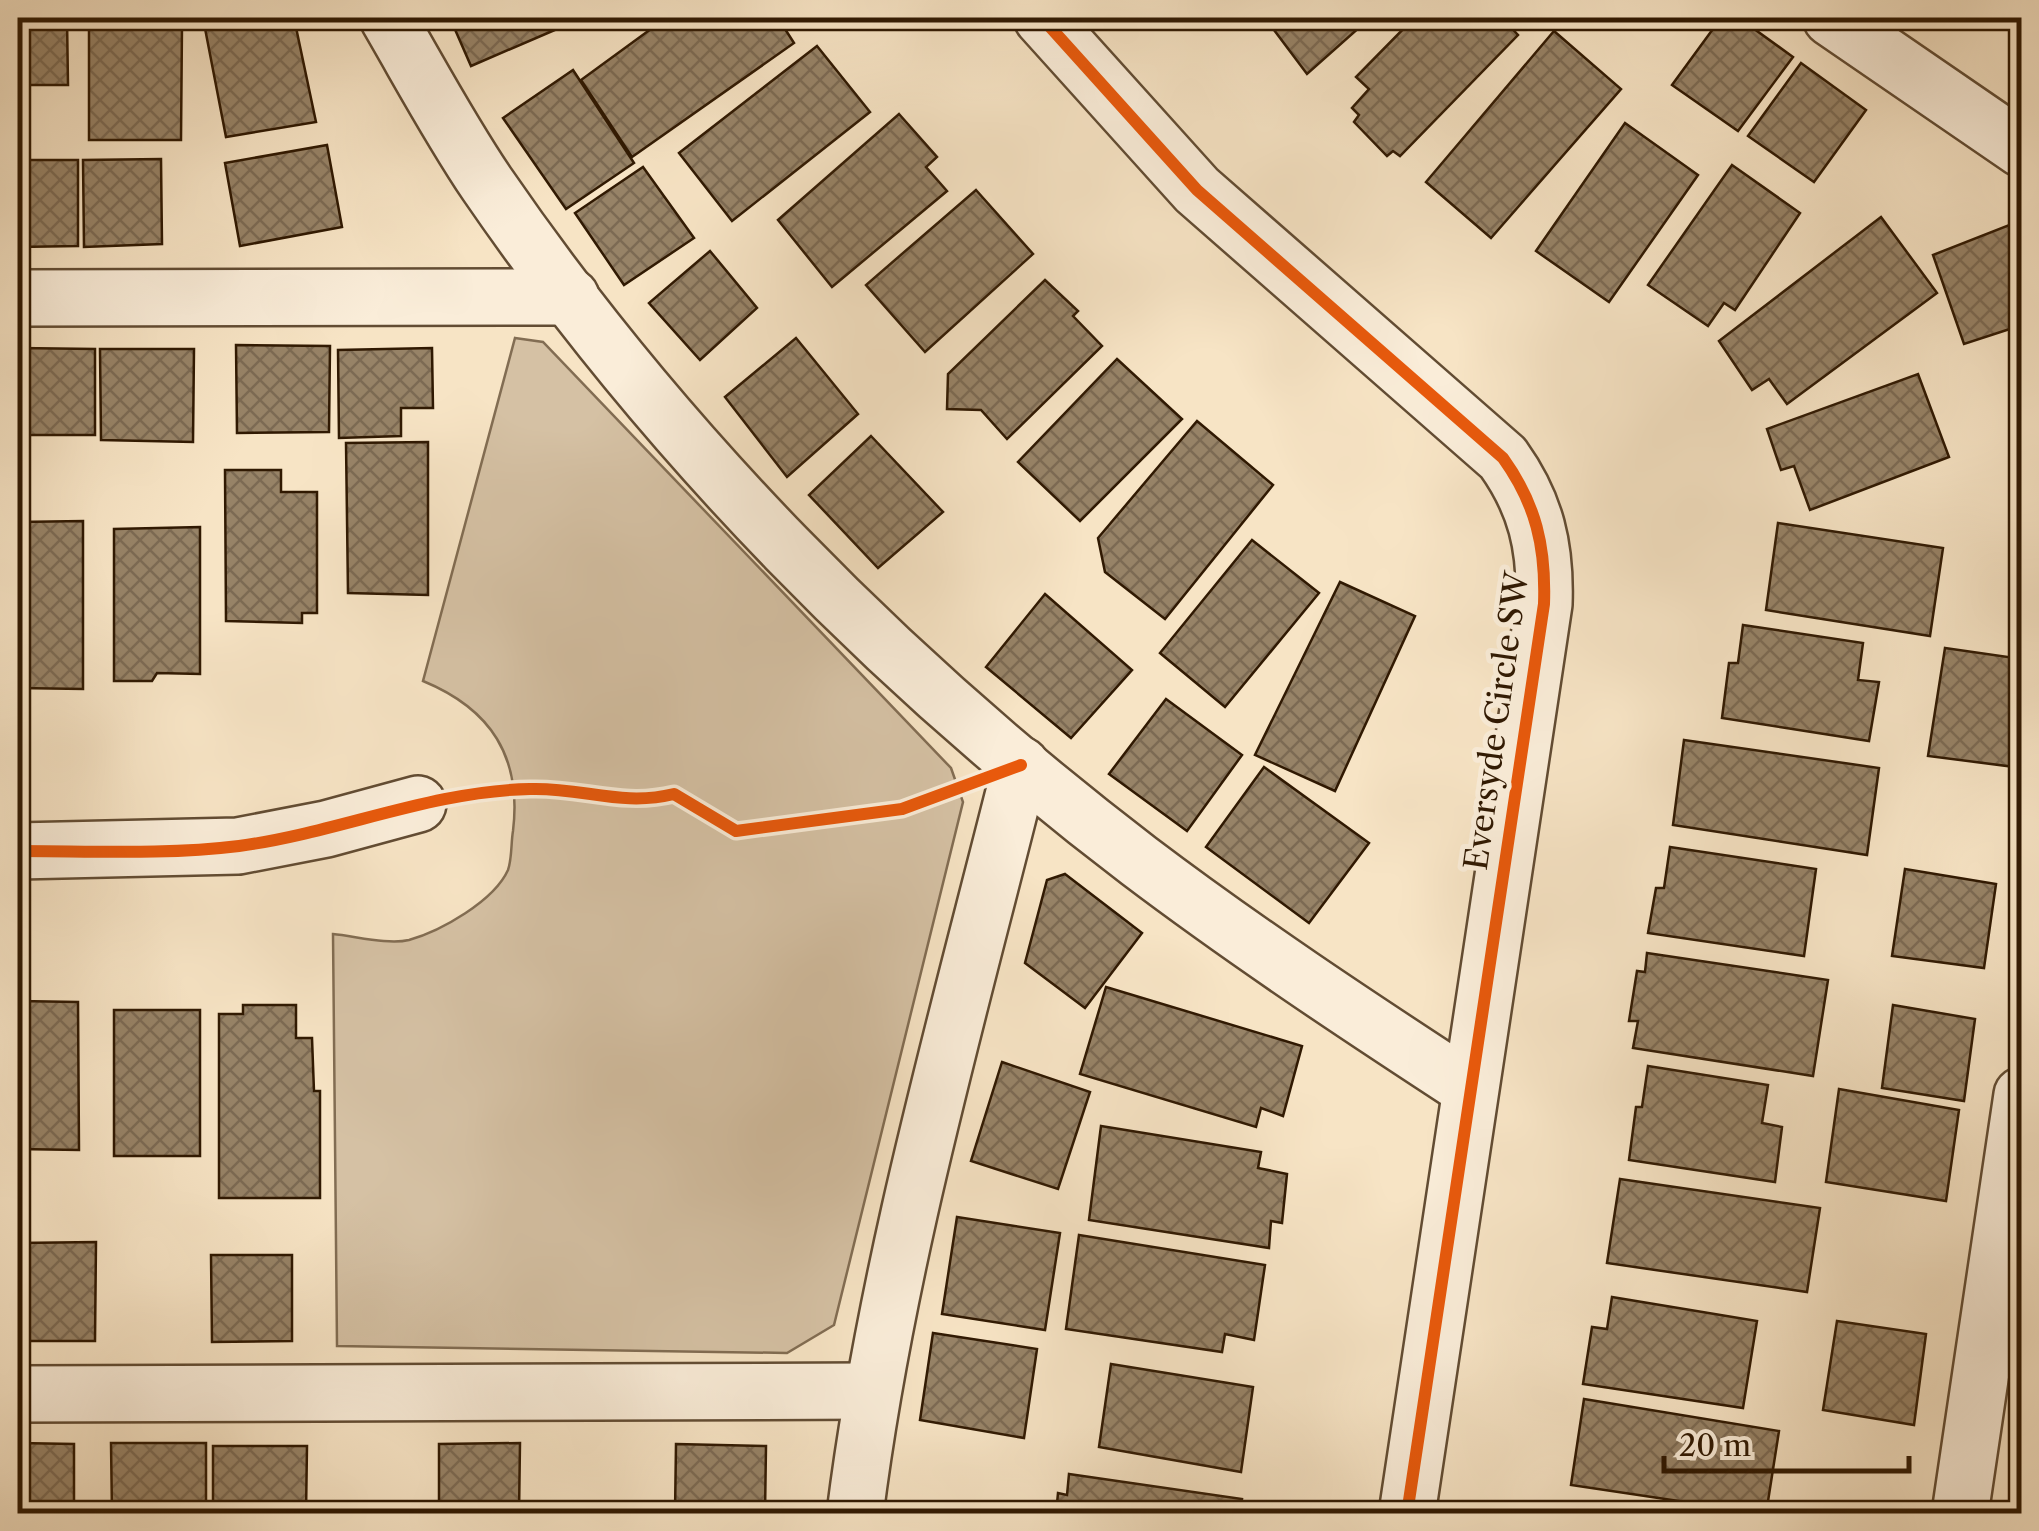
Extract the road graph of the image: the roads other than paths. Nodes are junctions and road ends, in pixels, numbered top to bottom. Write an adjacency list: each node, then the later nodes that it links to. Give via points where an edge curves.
1 (388, 18): 6 (street, via 486,182)
2 (1042, 18): 10 (street, Eversyde Circle SW, via 1197,190 1503,458 1530,504 1546,559 1544,604)
3 (1831, 18): 4 (street)
4 (2022, 149)
5 (18, 298): 6 (street)
6 (571, 298): 7 (street, via 688,443 774,536)
7 (1021, 766): 10 (street, via 1322,993); 12 (street)
8 (418, 804): 9 (street, via 238,846)
9 (18, 851)
10 (1470, 1089): 15 (street, Eversyde Circle SW)
11 (2022, 1095): 16 (street)
12 (870, 1391): 13 (street); 14 (street)
13 (18, 1394)
14 (855, 1514)
15 (1407, 1514)
16 (1960, 1514)

